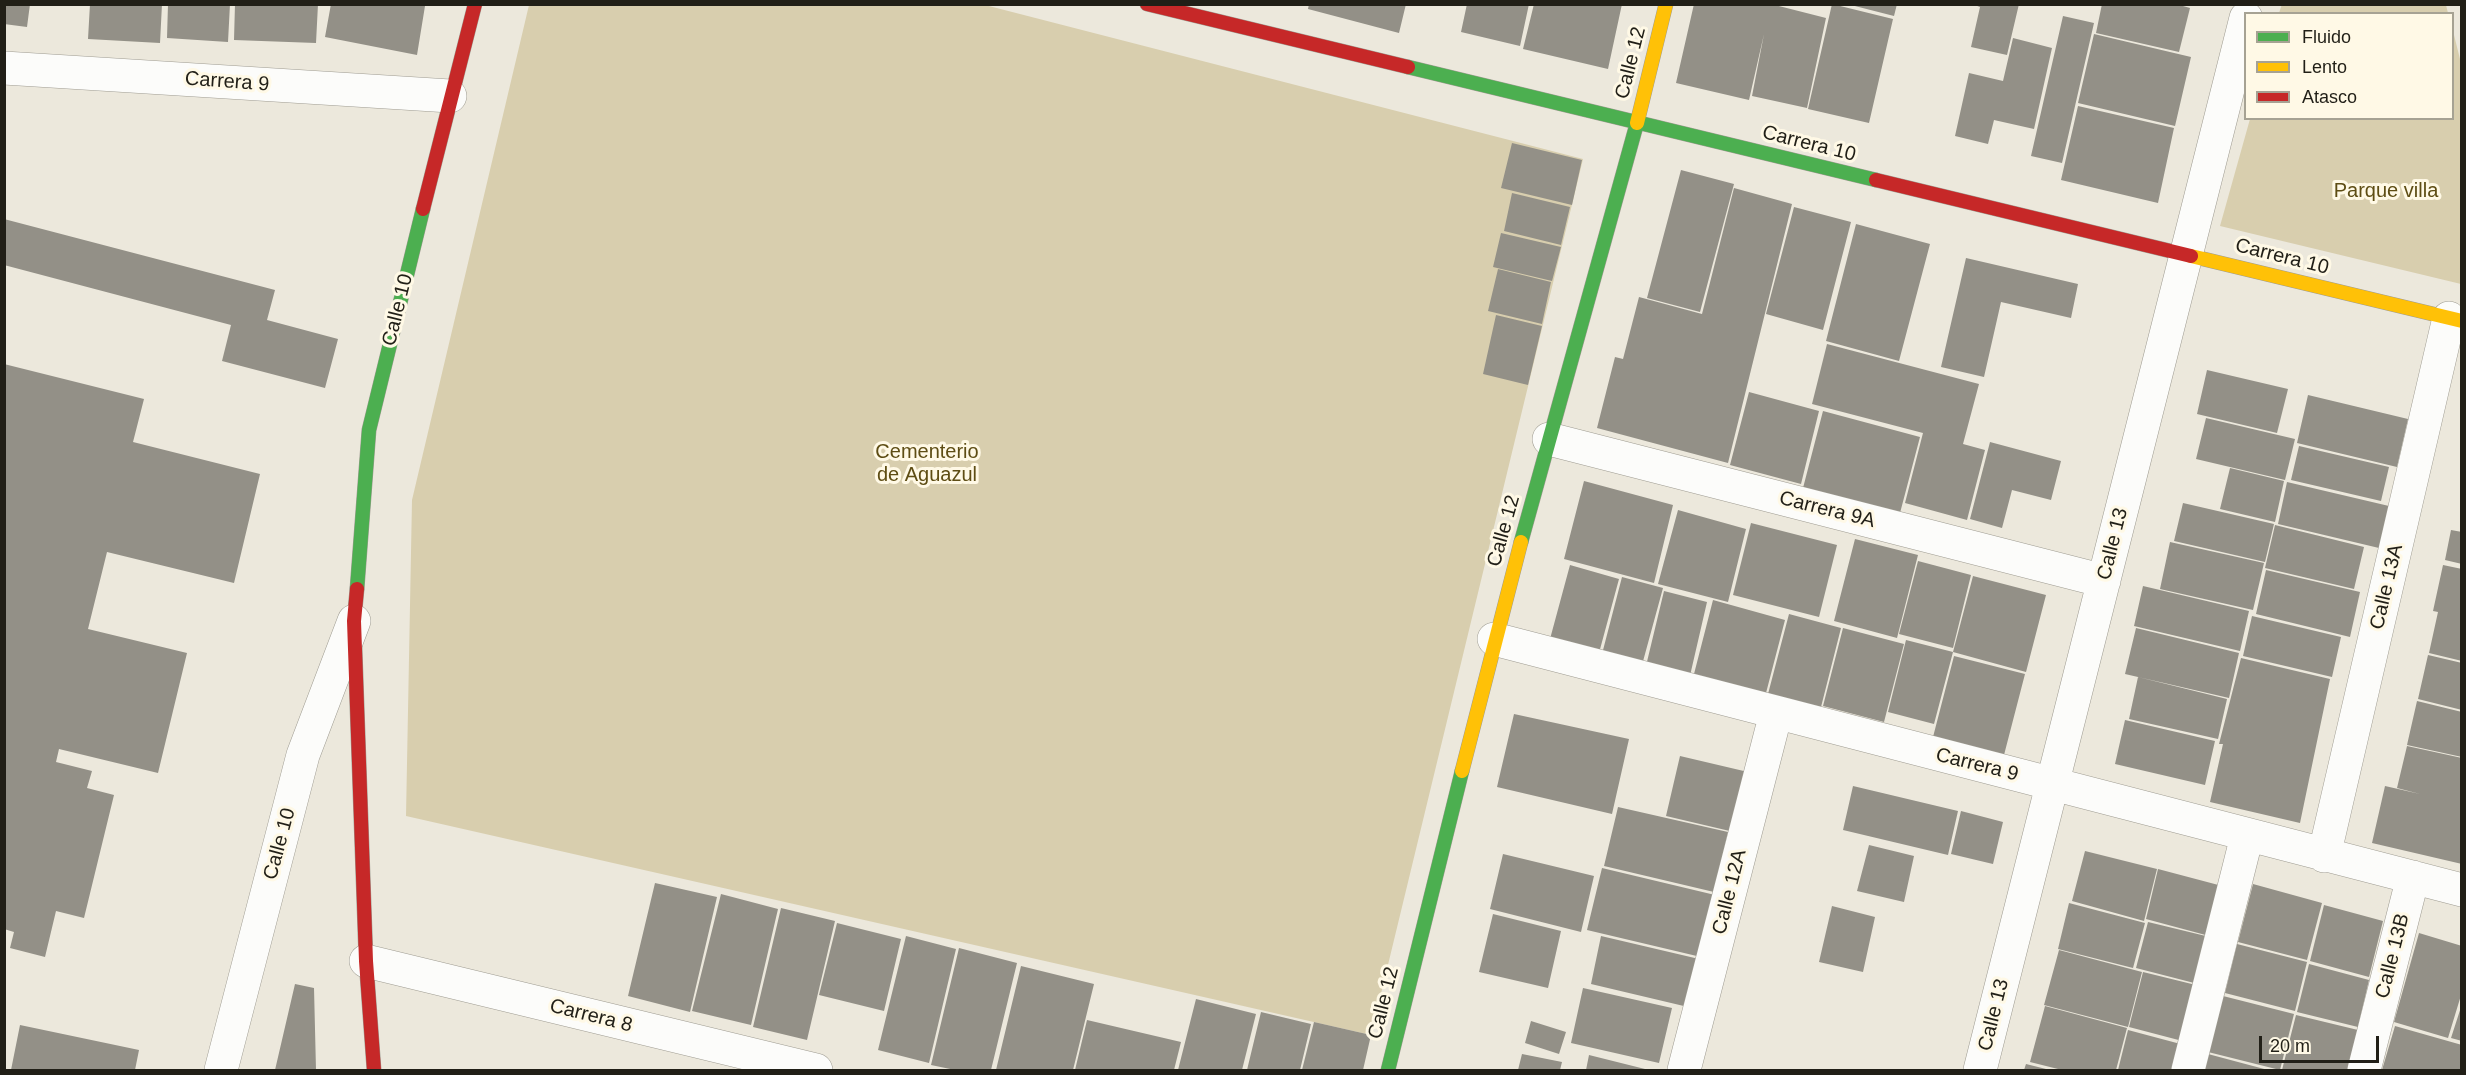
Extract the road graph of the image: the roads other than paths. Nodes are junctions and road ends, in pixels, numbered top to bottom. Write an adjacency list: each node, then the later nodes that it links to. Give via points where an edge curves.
1 (475, 4): 6 (street, Calle 10)
2 (1147, 4): 7 (street, Carrera 10)
3 (1666, 4): 7 (street, Calle 12)
4 (2244, 26): 8 (street, Calle 13)
5 (4, 68): 6 (street, Carrera 9)
6 (450, 96): 12 (street, Calle 10, via 369,430)
7 (1636, 122): 8 (street, Carrera 10); 10 (street, Calle 12)
8 (2186, 254): 9 (street, Carrera 10); 11 (street, Calle 13)
9 (2455, 319): 17 (street, Calle 13A)
10 (1550, 439): 11 (street, Carrera 9A); 13 (street, Calle 12)
11 (2104, 581): 15 (street, Calle 13)
12 (354, 621): 20 (street, Calle 10); 21 (street, Calle 10, via 303,755)
13 (1494, 639): 14 (street, Carrera 9); 24 (street, Calle 12)
14 (1776, 713): 15 (street, Carrera 9); 25 (street, Calle 12A)
15 (2052, 785): 16 (street, Carrera 9); 26 (street, Calle 13)
16 (2247, 836): 17 (street, Carrera 9); 27 (street)
17 (2324, 856): 18 (street, Carrera 9)
18 (2413, 877): 19 (street, Carrera 9); 28 (street, Calle 13B)
19 (2462, 890)
20 (366, 961): 22 (street, Calle 10); 23 (street, Carrera 8)
21 (221, 1071)
22 (374, 1071)
23 (816, 1071)
24 (1388, 1071)
25 (1684, 1071)
26 (1980, 1071)
27 (2188, 1071)
28 (2364, 1071)

